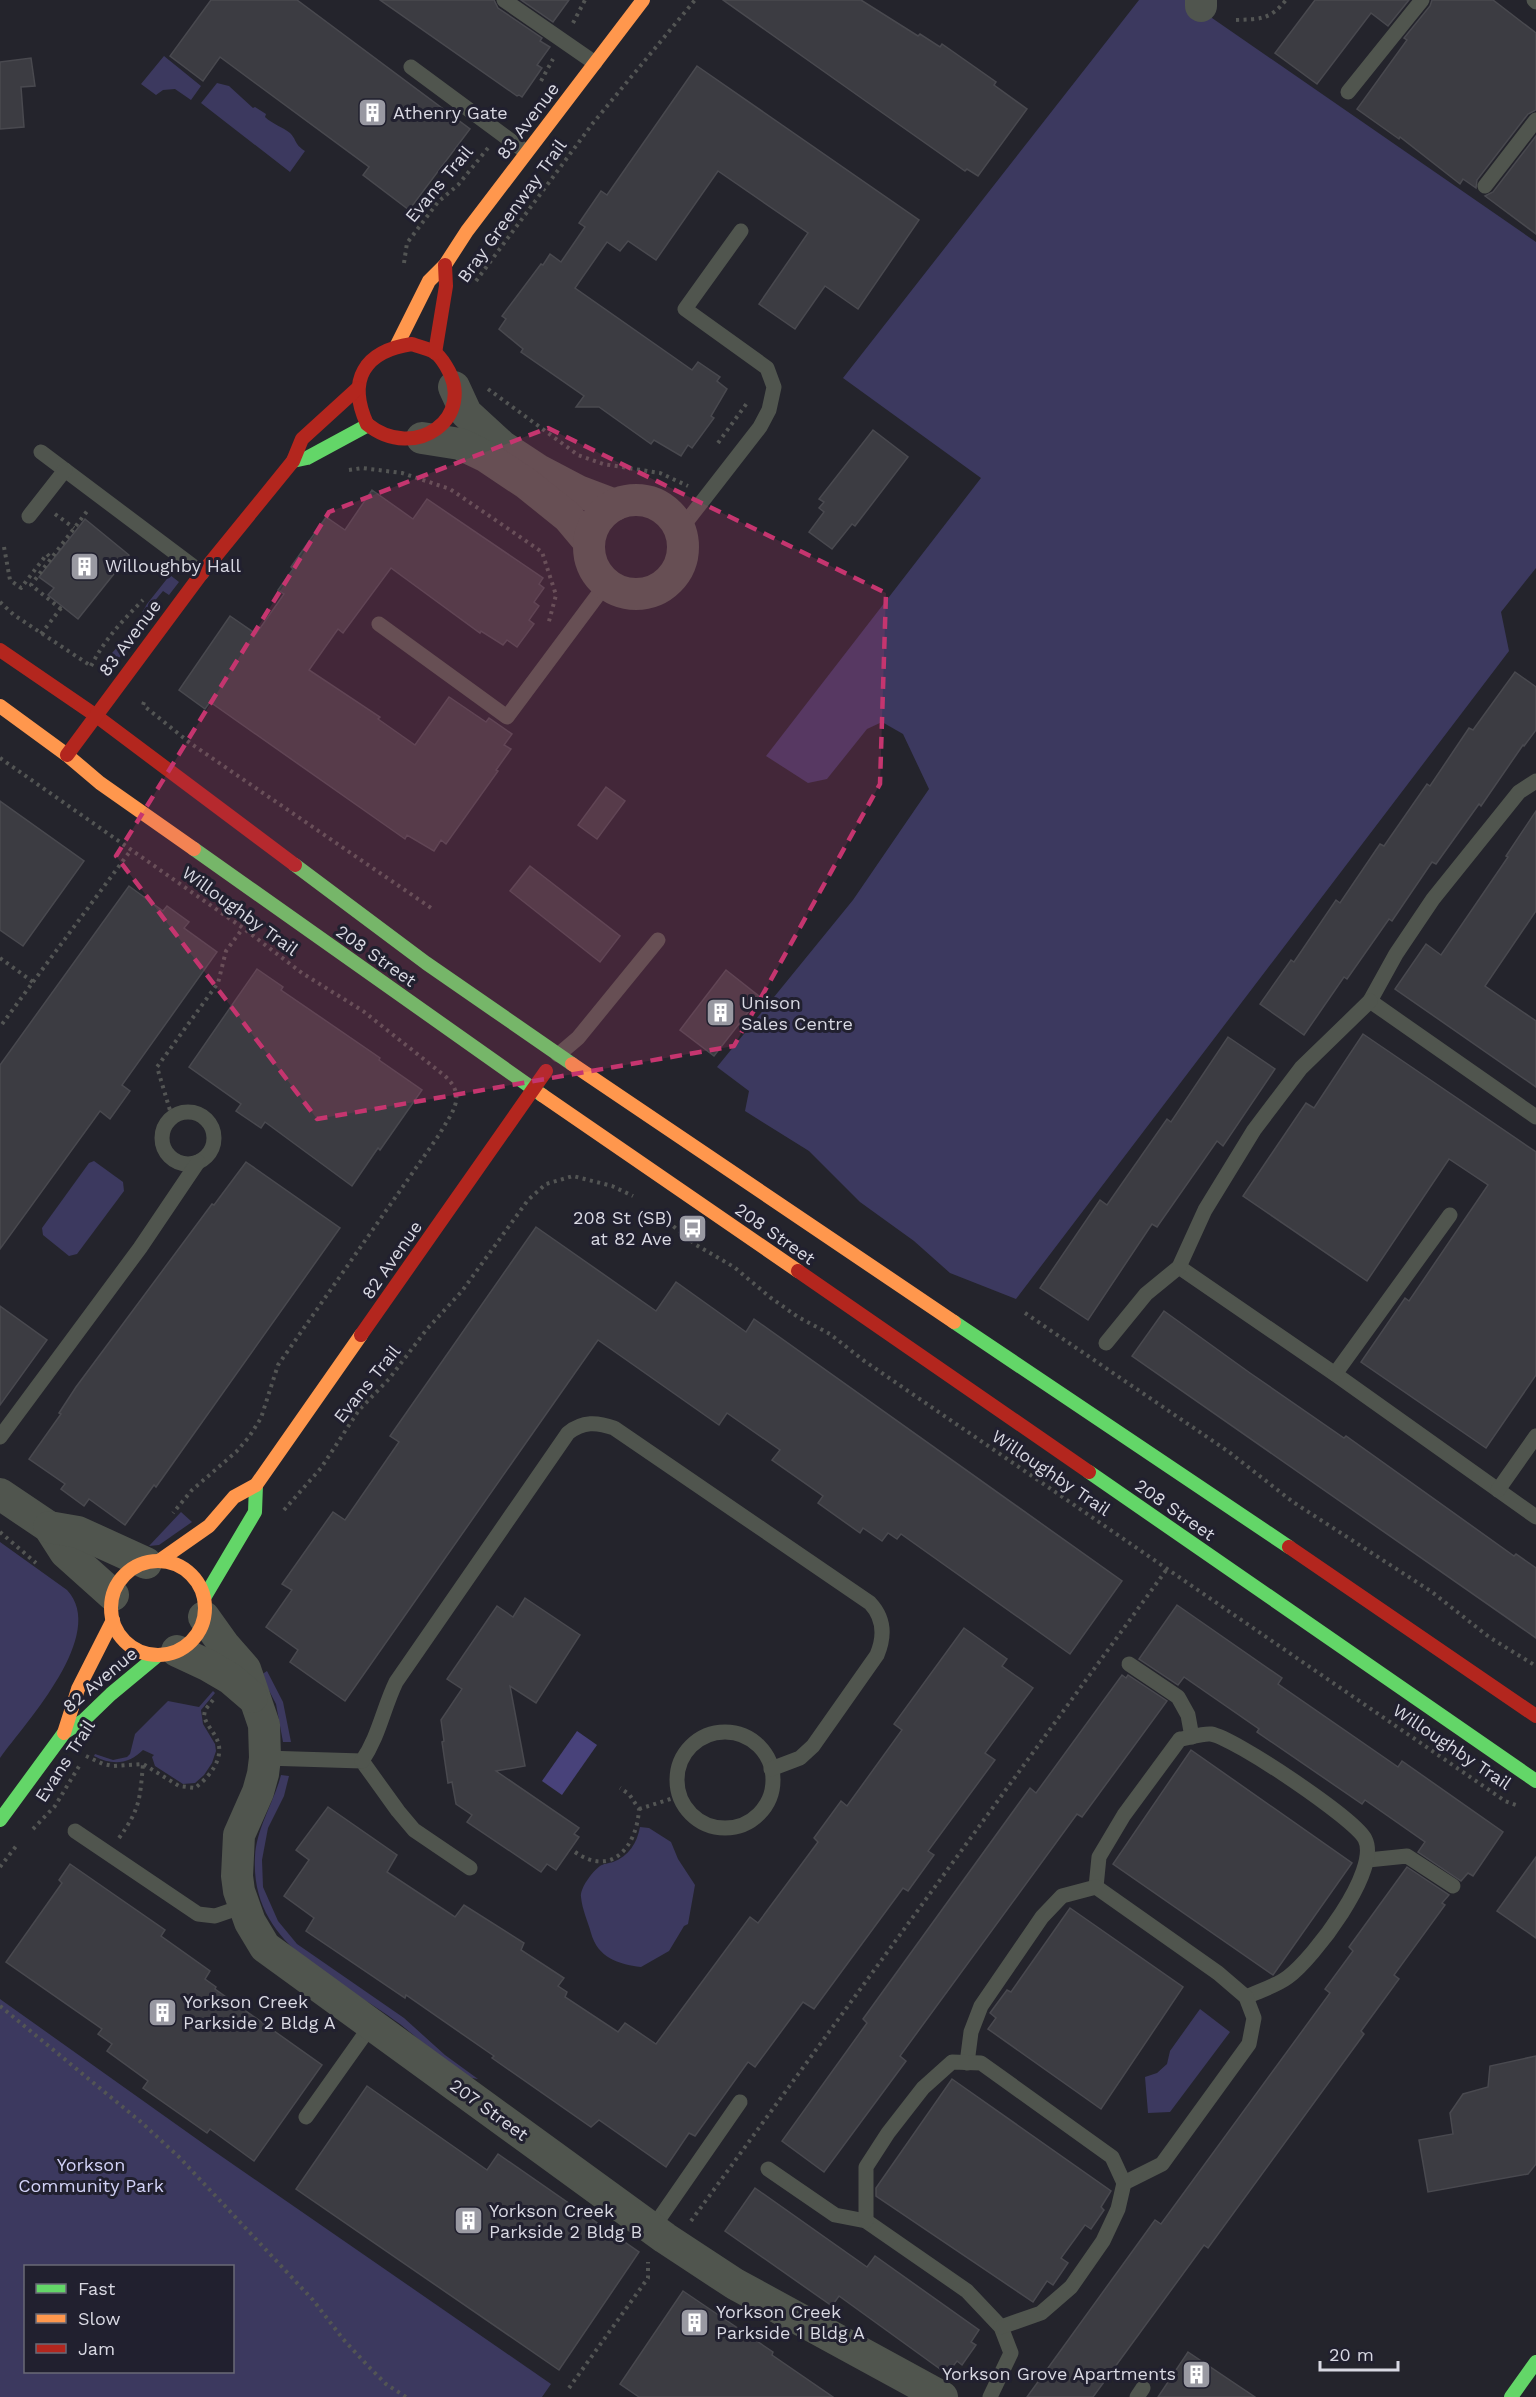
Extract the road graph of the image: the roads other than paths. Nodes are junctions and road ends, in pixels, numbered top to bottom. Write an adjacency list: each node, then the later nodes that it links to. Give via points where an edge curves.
1 (504, 0): 4 (lane)
2 (643, 0): 4 (main road, 83 Avenue)
3 (1422, 0): 6 (lane)
4 (595, 63): 8 (main road, 83 Avenue)
5 (411, 67): 8 (lane)
6 (1348, 92)
7 (1536, 120): 9 (lane)
8 (526, 152): 11 (main road, 83 Avenue)
9 (1485, 186)
10 (741, 231): 23 (lane, via 685,309 767,368 774,387 760,427)
11 (445, 265): 12 (main road, 83 Avenue, via 429,280); 13 (main road, via 446,286)
12 (397, 345): 13 (main road, via 412,345); 15 (main road, via 370,360)
13 (435, 353): 14 (main road)
14 (468, 384): 17 (main road, via 447,418); 21 (street, via 466,412 502,446 578,491)
15 (358, 388): 16 (main road); 19 (main road, 83 Avenue, via 302,438)
16 (368, 425): 17 (main road, via 390,438); 19 (main road, via 307,458)
17 (422, 438): 24 (street, via 460,444 485,456 561,511)
18 (41, 452): 20 (lane)
19 (293, 461): 25 (main road, 83 Avenue)
20 (65, 470): 22 (lane); 25 (lane)
21 (615, 505): 23 (street, via 630,500 660,506); 24 (street, via 602,514)
22 (29, 516)
23 (680, 530): 26 (street, via 681,560 664,585 634,594)
24 (589, 542): 26 (street, via 590,558)
25 (202, 573): 30 (main road, 83 Avenue)
26 (606, 584): 27 (lane, via 507,717)
27 (379, 624)
28 (0, 650): 30 (main road, 208 Street)
29 (0, 706): 31 (main road, 208 Street)
30 (95, 715): 31 (main road, 83 Avenue); 35 (main road, 208 Street, via 426,963)
31 (67, 755): 36 (main road, 208 Street, via 100,783)
32 (1536, 782): 34 (lane, via 1519,792 1433,899)
33 (658, 940): 35 (lane, via 578,1038)
34 (1370, 1001): 37 (lane); 40 (lane, via 1300,1068 1254,1130 1205,1210)
35 (558, 1055): 36 (main road, 82 Avenue); 56 (main road, 208 Street)
36 (534, 1089): 45 (main road, 82 Avenue); 62 (main road, 208 Street)
37 (1536, 1117)
38 (198, 1162): 38 (lane, via 174,1160 164,1147 163,1130 172,1117 189,1111 211,1125 211,1151); 44 (lane, via 140,1248)
39 (1450, 1215): 42 (lane)
40 (1179, 1268): 41 (lane, via 1146,1294); 42 (lane)
41 (1106, 1343)
42 (1335, 1374): 46 (lane)
43 (1536, 1436): 46 (lane)
44 (0, 1437)
45 (256, 1485): 50 (main road, 82 Avenue, via 234,1497 202,1531); 52 (main road, via 255,1512)
46 (1497, 1490): 48 (lane)
47 (0, 1494): 49 (street)
48 (1536, 1517)
49 (49, 1527): 50 (street, via 78,1532); 51 (street, via 65,1552)
50 (153, 1562): 51 (main road, via 125,1574); 52 (main road, via 175,1564 188,1572 198,1584)
51 (113, 1607): 53 (main road, via 119,1634 129,1645 143,1652); 57 (main road, 82 Avenue, via 83,1672)
52 (204, 1608): 53 (main road, via 199,1631 189,1643); 55 (street, 207 Street, via 224,1645 245,1669)
53 (167, 1653): 55 (street, via 223,1674); 57 (main road, 82 Avenue)
54 (1129, 1664): 58 (lane, via 1178,1697 1188,1715)
55 (255, 1699): 59 (street, 207 Street, via 264,1725)
56 (1536, 1716)
57 (64, 1733): 63 (main road, 82 Avenue)
58 (1192, 1737): 65 (lane, via 1211,1734 1247,1750 1338,1812 1365,1839); 68 (lane, via 1180,1739 1124,1815 1099,1857)
59 (265, 1758): 60 (lane); 69 (street, 207 Street, via 258,1792 239,1835 237,1876)
60 (362, 1761): 61 (lane, via 373,1745 396,1682 561,1443 576,1427 595,1423 614,1428 878,1611 883,1627 877,1655 813,1746 800,1758); 66 (lane, via 414,1830)
61 (771, 1769): 61 (lane, via 762,1749 749,1739 734,1733 717,1733 701,1738 688,1749 677,1780 680,1796 688,1811 701,1822 716,1828 733,1827 749,1822 762,1811 770,1797)
62 (1536, 1781)
63 (0, 1820)
64 (75, 1831): 69 (lane, via 198,1914 214,1916)
65 (1368, 1860): 67 (lane, via 1407,1856); 70 (lane, via 1356,1891 1321,1942 1288,1977)
66 (470, 1868)
67 (1452, 1886)
68 (1096, 1887): 70 (lane); 72 (lane, via 1062,1896 1042,1917 981,2006 971,2032)
69 (244, 1906): 71 (street, 207 Street, via 265,1947)
70 (1246, 1997): 76 (lane, via 1254,2018 1249,2044 1162,2164)
71 (372, 2024): 74 (lane); 78 (street, 207 Street)
72 (967, 2062): 76 (lane, via 981,2063 1112,2157); 77 (lane, via 952,2062 923,2088 866,2167)
73 (740, 2102): 78 (lane)
74 (306, 2117)
75 (768, 2169): 77 (lane, via 835,2215)
76 (1124, 2183): 79 (lane, via 1118,2209 1103,2241 1071,2287 1041,2313)
77 (866, 2221): 79 (lane, via 967,2291)
78 (658, 2234): 81 (street, 207 Street, via 735,2284)
79 (1001, 2327): 82 (lane, via 1011,2354)
80 (1536, 2362): 83 (main road)
81 (942, 2397)
82 (990, 2397)
83 (1511, 2397)

